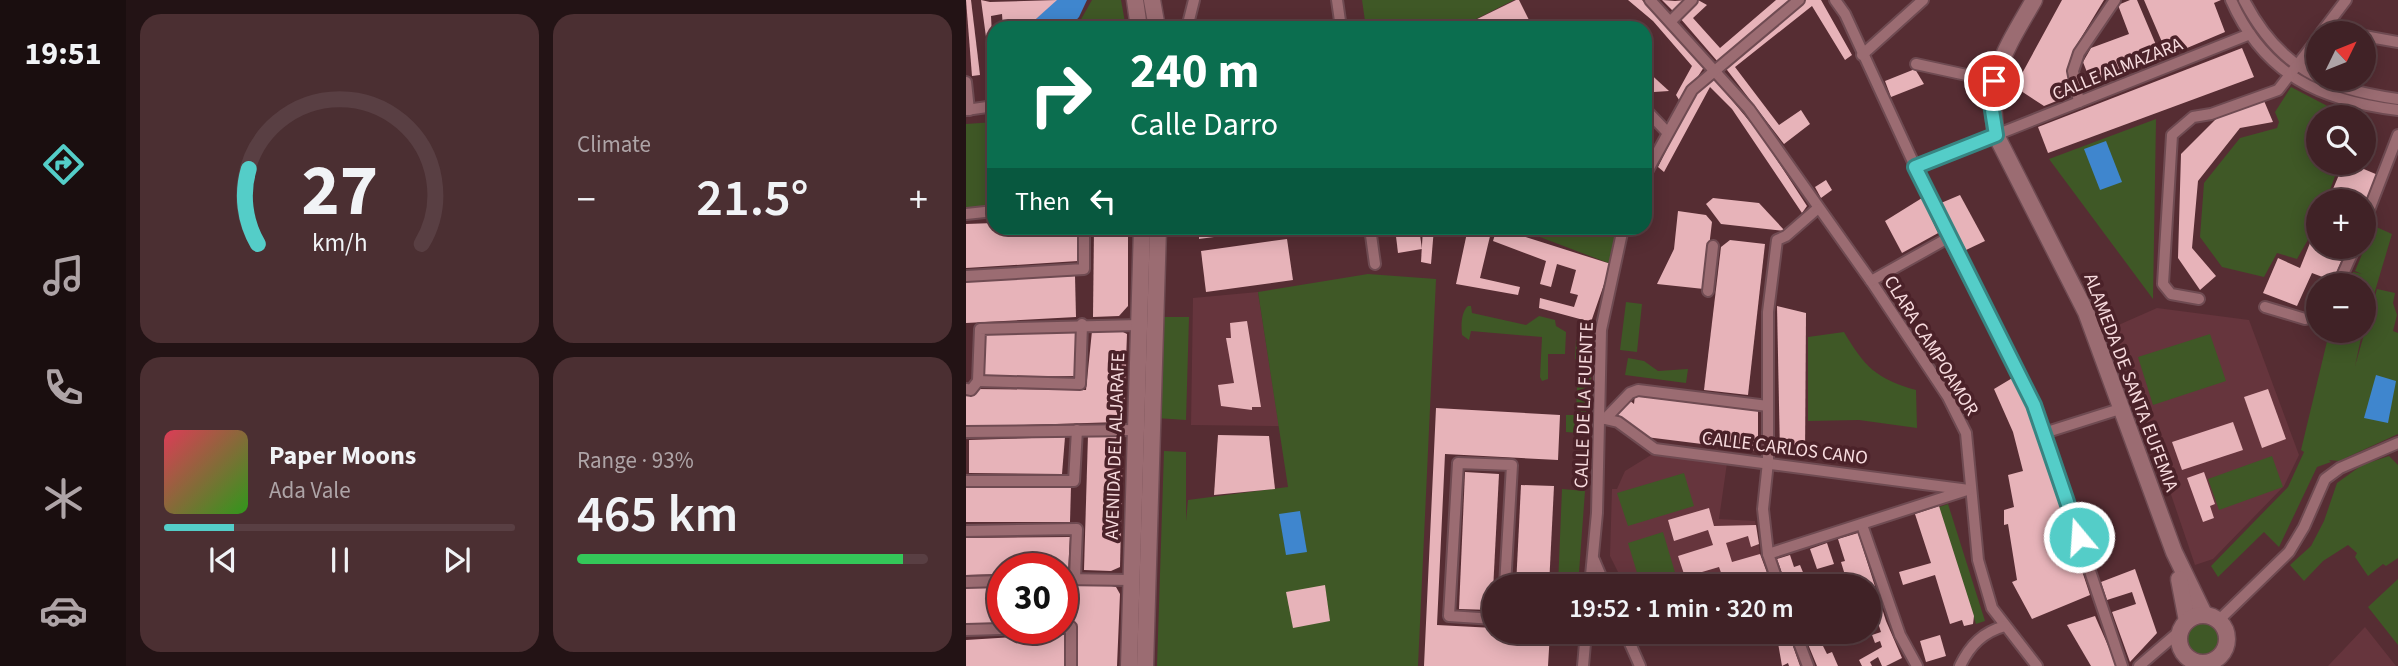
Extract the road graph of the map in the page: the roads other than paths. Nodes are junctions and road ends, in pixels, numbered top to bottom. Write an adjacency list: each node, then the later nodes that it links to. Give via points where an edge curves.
1 (1135, 0): 15 (main road)
2 (1152, 0): 16 (main road)
3 (1194, 0): 17 (street)
4 (1337, 0): 18 (street)
5 (1650, 0): 19 (street, CLARA CAMPOAMOR)
6 (1692, 0): 19 (street)
7 (1799, 0): 28 (street)
8 (1835, 0): 25 (street)
9 (1923, 0): 25 (street)
10 (2034, 0): 30 (main road, ALAMEDA DE SANTA EUFEMIA)
11 (2115, 0): 33 (street, via 2079,53 2073,71)
12 (2231, 0): 21 (street)
13 (2244, 0): 27 (street, via 2268,37)
14 (2346, 0): 20 (street)
15 (1138, 21)
16 (1156, 21)
17 (1189, 21)
18 (1340, 21)
19 (1671, 21): 28 (street, CLARA CAMPOAMOR)
20 (2331, 21)
21 (2250, 34): 29 (street); 33 (street, CALLE ALMAZARA)
22 (2376, 38): 23 (street)
23 (2398, 42)
24 (2306, 54): 27 (street)
25 (1862, 55): 42 (street)
26 (1916, 64): 30 (street)
27 (2298, 65): 29 (street); 32 (street, via 2319,80)
28 (1714, 70): 38 (street, via 1692,90); 44 (street, CLARA CAMPOAMOR, via 1749,109)
29 (2290, 75): 36 (street, via 2314,91 2346,102); 58 (street, via 2278,90 2193,117 2172,135 2163,284 2171,295)
30 (1994, 81): 39 (main road, ALAMEDA DE SANTA EUFEMIA, via 1991,104)
31 (966, 82): 35 (street)
32 (2398, 99)
33 (2079, 102): 39 (street, CALLE ALMAZARA)
34 (987, 107): 35 (street)
35 (967, 110)
36 (2398, 110)
37 (1652, 117): 38 (street)
38 (1667, 132): 41 (street)
39 (1996, 135): 42 (street, CALLE ALMAZARA); 66 (main road, ALAMEDA DE SANTA EUFEMIA, via 2086,312)
40 (2398, 135): 43 (street)
41 (1652, 161)
42 (1915, 167): 52 (street)
43 (2376, 192)
44 (1817, 209): 56 (street, CLARA CAMPOAMOR); 65 (street, via 1777,240 1768,312)
45 (987, 212): 46 (street)
46 (966, 214)
47 (1084, 235): 55 (street, via 1084,269)
48 (1142, 235): 62 (main road, AVENIDA DEL ALJARAFE)
49 (1158, 235): 103 (main road, AVENIDA DEL ALJARAFE)
50 (1371, 235): 54 (street)
51 (1621, 235): 67 (street, CALLE DE LA FUENTE, via 1601,330)
52 (1948, 238): 56 (street); 71 (street)
53 (1713, 246): 57 (street)
54 (1375, 264)
55 (966, 275)
56 (1871, 281): 75 (street, CLARA CAMPOAMOR, via 1962,421)
57 (1708, 291)
58 (2199, 299)
59 (2265, 307): 60 (street)
60 (2306, 319)
61 (1082, 324): 62 (street); 63 (street, via 980,329); 63 (street, via 1080,384)
62 (1139, 325): 69 (main road, AVENIDA DEL ALJARAFE)
63 (978, 381): 64 (street, via 971,390)
64 (966, 389)
65 (1768, 406): 67 (street, via 1638,390); 73 (street)
66 (2123, 408): 71 (street); 78 (main road, ALAMEDA DE SANTA EUFEMIA)
67 (1601, 420): 73 (street, CALLE CARLOS CANO, via 1618,422 1655,449); 81 (street, CALLE DE LA FUENTE)
68 (1077, 430): 69 (street); 70 (street); 74 (street, via 1074,481)
69 (1135, 430): 87 (main road, AVENIDA DEL ALJARAFE)
70 (966, 432)
71 (2044, 433): 110 (street)
72 (2398, 443): 90 (street, via 2325,478 2288,552)
73 (1768, 462): 75 (street, CALLE CARLOS CANO); 80 (street, via 1763,509)
74 (966, 481)
75 (1969, 490): 76 (street); 93 (street, CLARA CAMPOAMOR, via 1978,560 1992,608)
76 (1862, 525): 80 (street); 107 (street, via 1899,635)
77 (966, 531): 79 (street, via 1077,529)
78 (2174, 552): 90 (main road, ALAMEDA DE SANTA EUFEMIA); 92 (main road, ALAMEDA DE SANTA EUFEMIA)
79 (1076, 553)
80 (1768, 554): 85 (street)
81 (1593, 557): 83 (street, CALLE DE LA FUENTE); 84 (street)
82 (1506, 574): 91 (street, via 1512,465 1458,463 1449,616)
83 (1591, 574)
84 (1600, 574)
85 (1775, 574)
86 (1078, 578): 87 (street)
87 (1131, 580): 102 (main road, AVENIDA DEL ALJARAFE)
88 (987, 581): 89 (street)
89 (966, 582)
90 (2211, 617): 92 (main road); 100 (main road, via 2225,628 2226,648)
91 (1482, 618)
92 (2184, 625): 100 (main road, via 2180,645 2189,658); 111 (street)
93 (2005, 626): 108 (street, via 1976,641); 109 (street, CLARA CAMPOAMOR)
94 (987, 629): 95 (street)
95 (966, 630)
96 (1071, 644): 101 (street)
97 (1585, 644): 104 (street)
98 (1630, 644): 105 (street)
99 (1800, 644): 106 (street)
100 (2212, 664)
101 (1071, 666)
102 (1129, 666)
103 (1146, 666)
104 (1583, 666)
105 (1640, 666)
106 (1808, 666)
107 (1917, 666)
108 (1960, 666)
109 (2037, 666)
110 (2122, 666)
111 (2138, 666)

